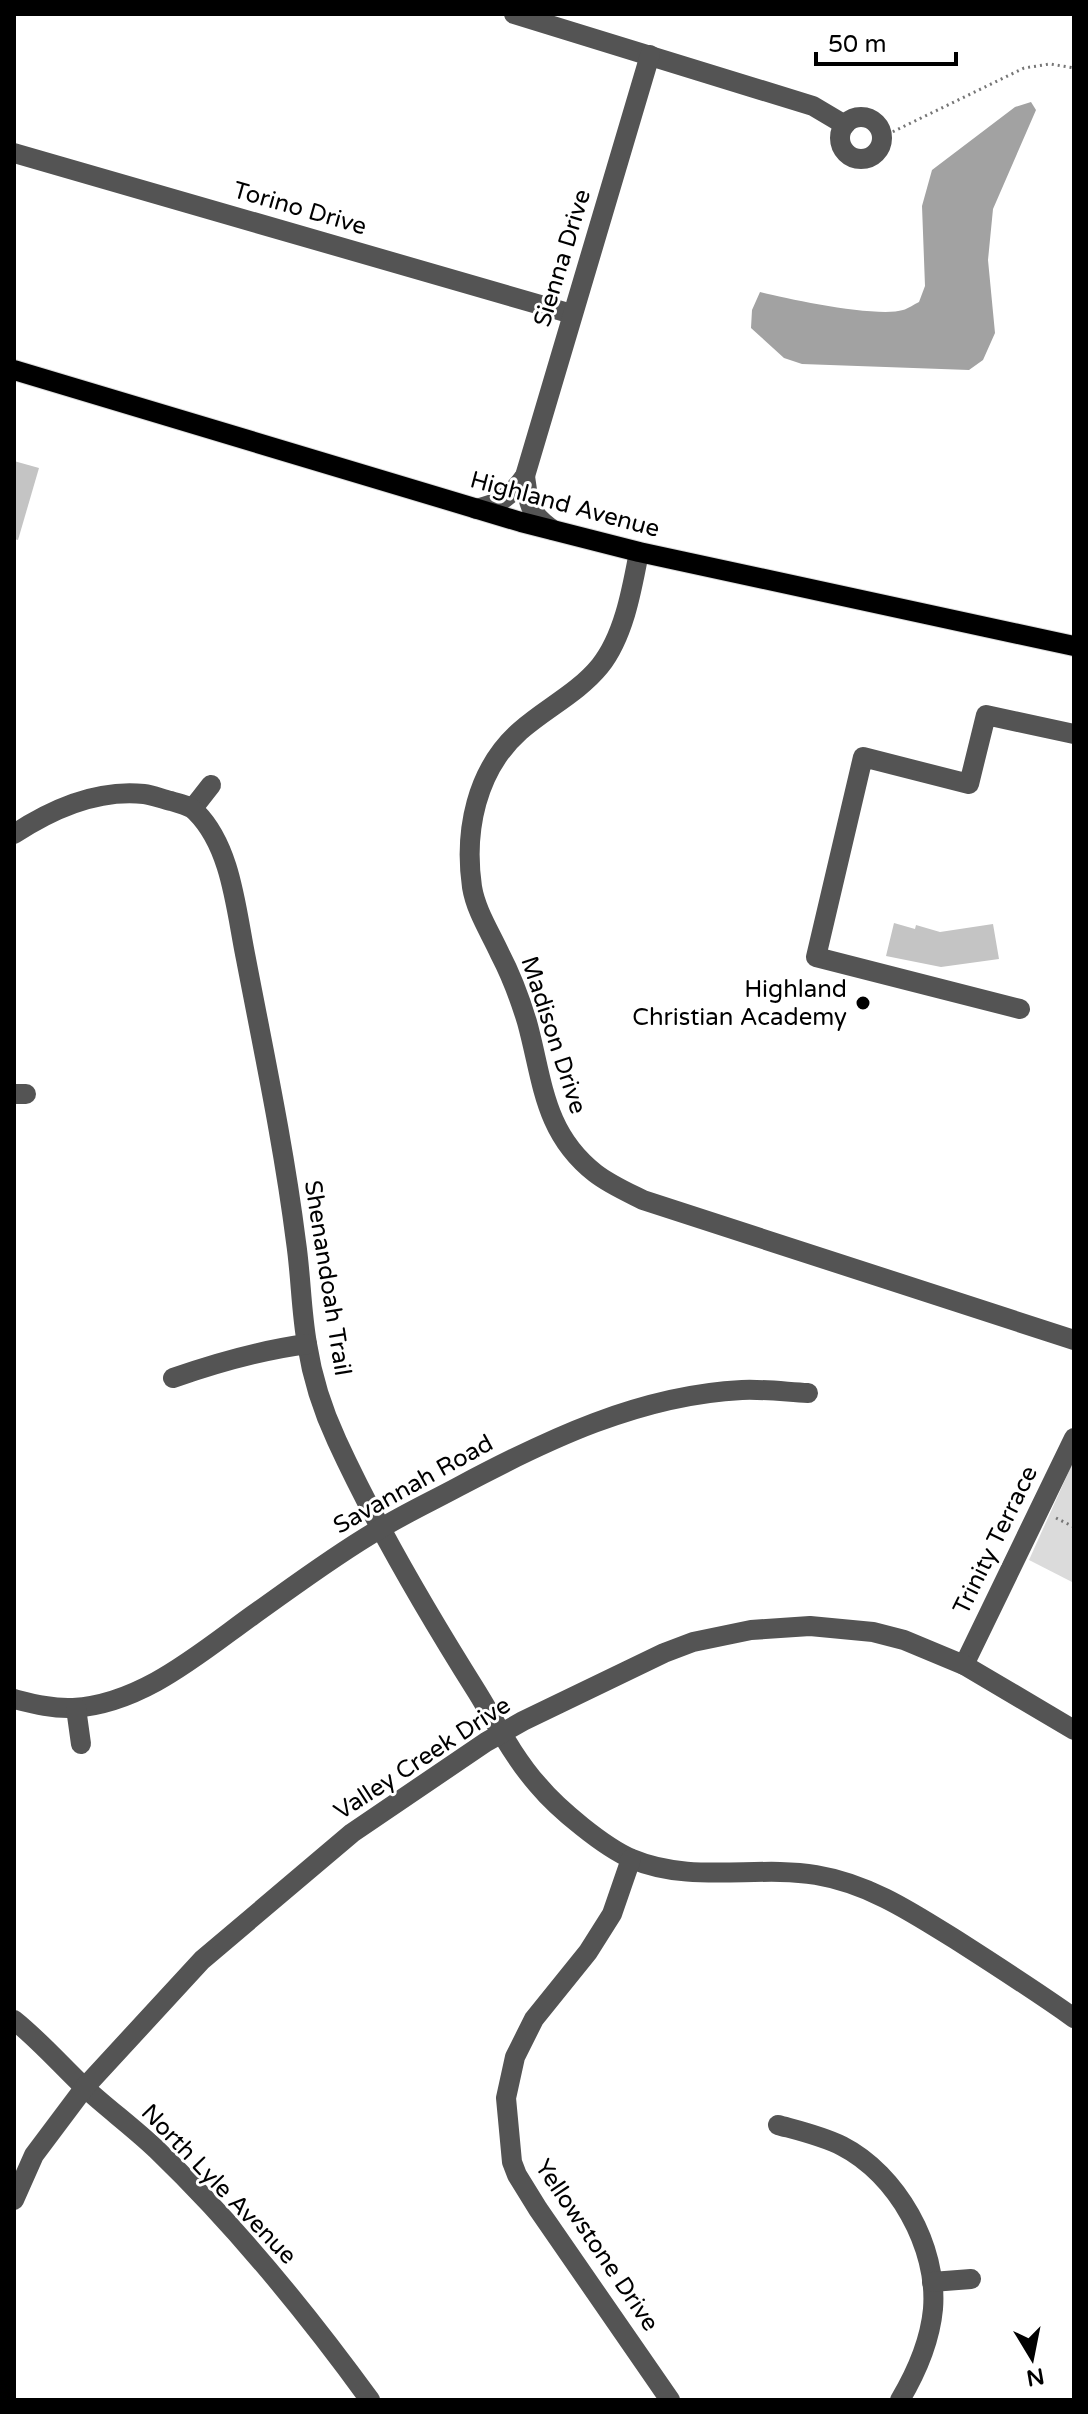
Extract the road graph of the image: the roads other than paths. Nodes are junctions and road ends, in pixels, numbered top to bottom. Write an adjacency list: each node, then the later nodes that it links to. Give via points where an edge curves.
1 (514, 14): 2 (street)
2 (650, 55): 3 (street, via 813,106); 5 (street, Sienna Drive)
3 (845, 125): 3 (street, via 868,118 879,126 877,152 865,159 846,153 841,134)
4 (14, 153): 5 (street, Torino Drive)
5 (572, 314): 7 (street, Sienna Drive)
6 (14, 370): 8 (main road, Highland Avenue)
7 (525, 476): 8 (street, via 498,503); 9 (street, via 531,509)
8 (476, 509): 9 (main road, Highland Avenue)
9 (553, 530): 10 (main road, Highland Avenue)
10 (639, 552): 11 (main road, Highland Avenue); 17 (street, Madison Drive, via 631,597 602,664 508,743 492,766 470,827 472,889 524,1015 554,1125 595,1173 643,1200)
11 (1074, 646)
12 (1074, 734): 16 (street, via 986,715 969,784 863,757 816,957)
13 (211, 785): 14 (street)
14 (193, 808): 15 (street, via 147,794 114,794 80,800); 18 (street, Shenandoah Trail, via 216,840 233,895 282,1147)
15 (14, 834)
16 (1020, 1009)
17 (1074, 1340)
18 (307, 1344): 19 (street); 22 (street, Shenandoah Trail, via 334,1435)
19 (173, 1378)
20 (808, 1393): 22 (street, Savannah Road, via 743,1390 635,1410 535,1446)
21 (1074, 1438): 23 (street, Trinity Terrace)
22 (381, 1528): 25 (street, Savannah Road, via 174,1670 120,1698); 27 (street, Shenandoah Trail)
23 (964, 1665): 26 (street, Valley Creek Drive); 27 (street, Valley Creek Drive, via 873,1632 810,1626 751,1630 679,1647)
24 (14, 1699): 25 (street, Savannah Road)
25 (76, 1708): 28 (street)
26 (1074, 1730)
27 (502, 1733): 29 (street, Shenandoah Trail, via 535,1782 563,1811); 32 (street, Valley Creek Drive, via 352,1833 202,1960)
28 (81, 1744)
29 (631, 1859): 30 (street, Shenandoah Trail, via 686,1871 812,1874 874,1891); 38 (street, Yellowstone Drive, via 612,1914 534,2019 515,2057 506,2098 517,2175)
30 (1074, 2018)
31 (14, 2020): 32 (street, North Lyle Avenue)
32 (85, 2087): 34 (street, Valley Creek Drive, via 34,2155); 37 (street, North Lyle Avenue, via 157,2150 250,2249)
33 (778, 2125): 36 (street, via 843,2147 896,2192 915,2224)
34 (14, 2200)
35 (971, 2279): 36 (street)
36 (932, 2282): 39 (street, via 926,2339)
37 (370, 2400)
38 (670, 2400)
39 (900, 2400)

